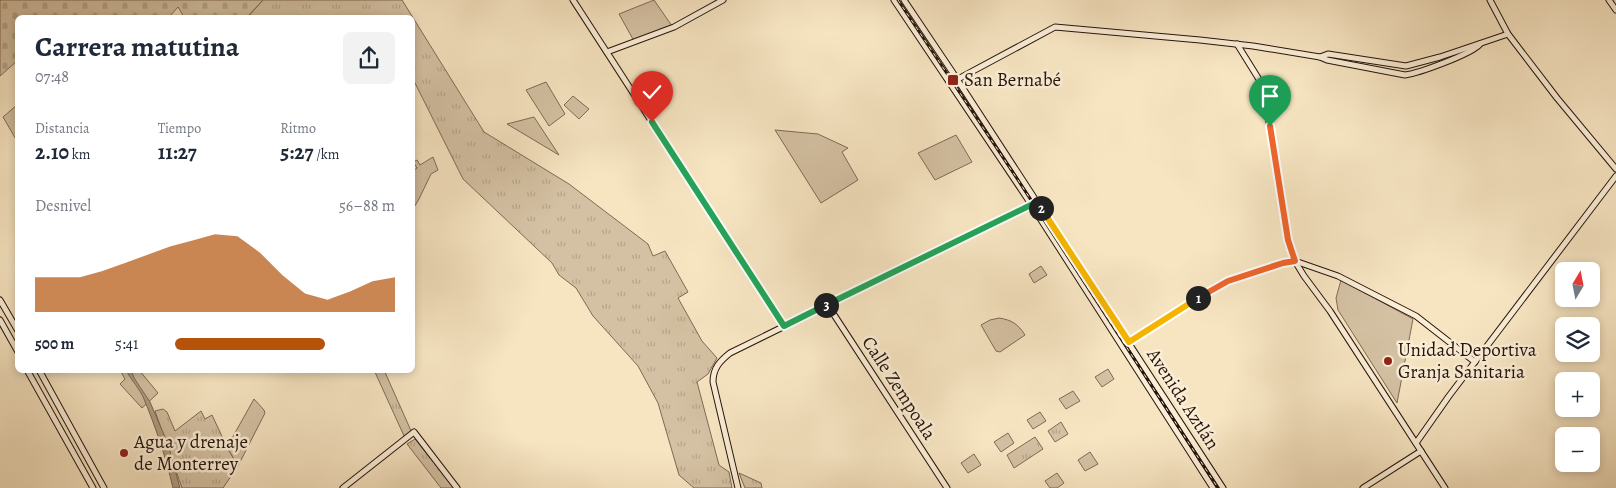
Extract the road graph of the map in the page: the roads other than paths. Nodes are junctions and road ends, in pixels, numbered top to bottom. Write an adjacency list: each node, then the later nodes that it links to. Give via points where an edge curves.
1 (573, 0): 11 (street)
2 (723, 0): 11 (street, via 674,27)
3 (894, 0): 17 (street, Avenida Aztlán)
4 (904, 0): 13 (street, Avenida Aztlán)
5 (1490, 0): 8 (street)
6 (1609, 0): 7 (street)
7 (1616, 10)
8 (1508, 34): 10 (street); 14 (street)
9 (1237, 44): 12 (street); 13 (street, via 1055,27); 18 (street, via 1264,91 1288,240)
10 (1480, 44): 12 (street, via 1406,66 1328,54); 12 (street, via 1474,50 1445,62 1404,75)
11 (607, 52): 23 (street)
12 (1320, 57)
13 (958, 79): 16 (street, Avenida Aztlán)
14 (1616, 169)
15 (1616, 176): 26 (street)
16 (1037, 202): 17 (street); 24 (street, Avenida Aztlán)
17 (1032, 205): 20 (street); 37 (street, Avenida Aztlán)
18 (1295, 261): 24 (street, via 1223,283); 26 (street, via 1338,276 1416,316); 29 (street)
19 (0, 300): 22 (street)
20 (827, 304): 23 (street); 36 (street, Calle Zempoala)
21 (0, 320): 25 (street)
22 (15, 325)
23 (784, 326): 35 (street, via 730,353 714,370 713,382)
24 (1129, 342): 38 (street, Avenida Aztlán)
25 (15, 347)
26 (1475, 362): 29 (street)
27 (29, 373): 31 (street)
28 (41, 373): 32 (street)
29 (1416, 443): 30 (street)
30 (1421, 451): 39 (street); 40 (street)
31 (93, 488)
32 (104, 488)
33 (343, 488): 34 (street, via 414,432)
34 (457, 488)
35 (738, 488)
36 (947, 488)
37 (1213, 488)
38 (1223, 488)
39 (1363, 488)
40 (1444, 488)

